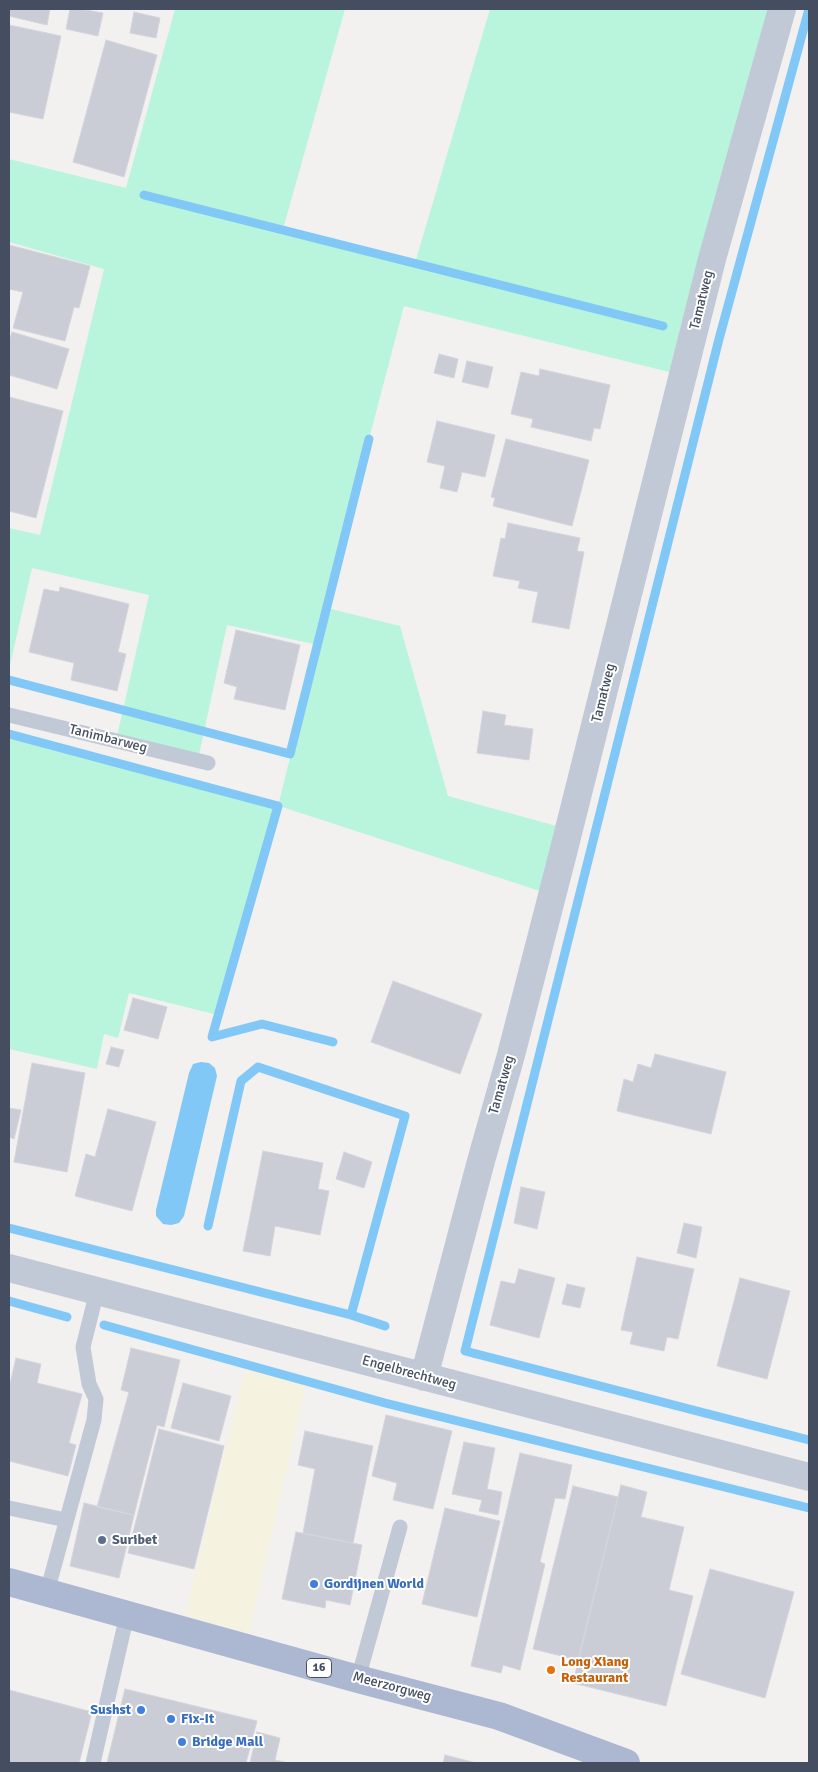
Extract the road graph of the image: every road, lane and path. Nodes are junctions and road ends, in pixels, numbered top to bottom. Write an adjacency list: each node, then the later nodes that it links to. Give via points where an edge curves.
1 (782, 9): 6 (street, Tamatweg, via 712,258 511,1056)
2 (9, 715): 3 (lane, Tanimbarweg)
3 (208, 763)
4 (9, 1268): 5 (street, Engelbrechtweg)
5 (97, 1291): 6 (street, Engelbrechtweg); 9 (lane, via 83,1347 89,1384 96,1399 94,1420)
6 (424, 1377): 7 (street, Engelbrechtweg)
7 (809, 1477)
8 (9, 1508): 9 (lane)
9 (66, 1520): 12 (lane)
10 (400, 1527): 14 (lane)
11 (9, 1582): 12 (main road, Meerzorgweg / 16)
12 (47, 1592): 13 (main road, Meerzorgweg / 16)
13 (127, 1615): 14 (main road, Meerzorgweg / 16); 15 (lane)
14 (358, 1679): 16 (main road, Meerzorgweg / 16, via 499,1716)
15 (93, 1763)
16 (626, 1763)

